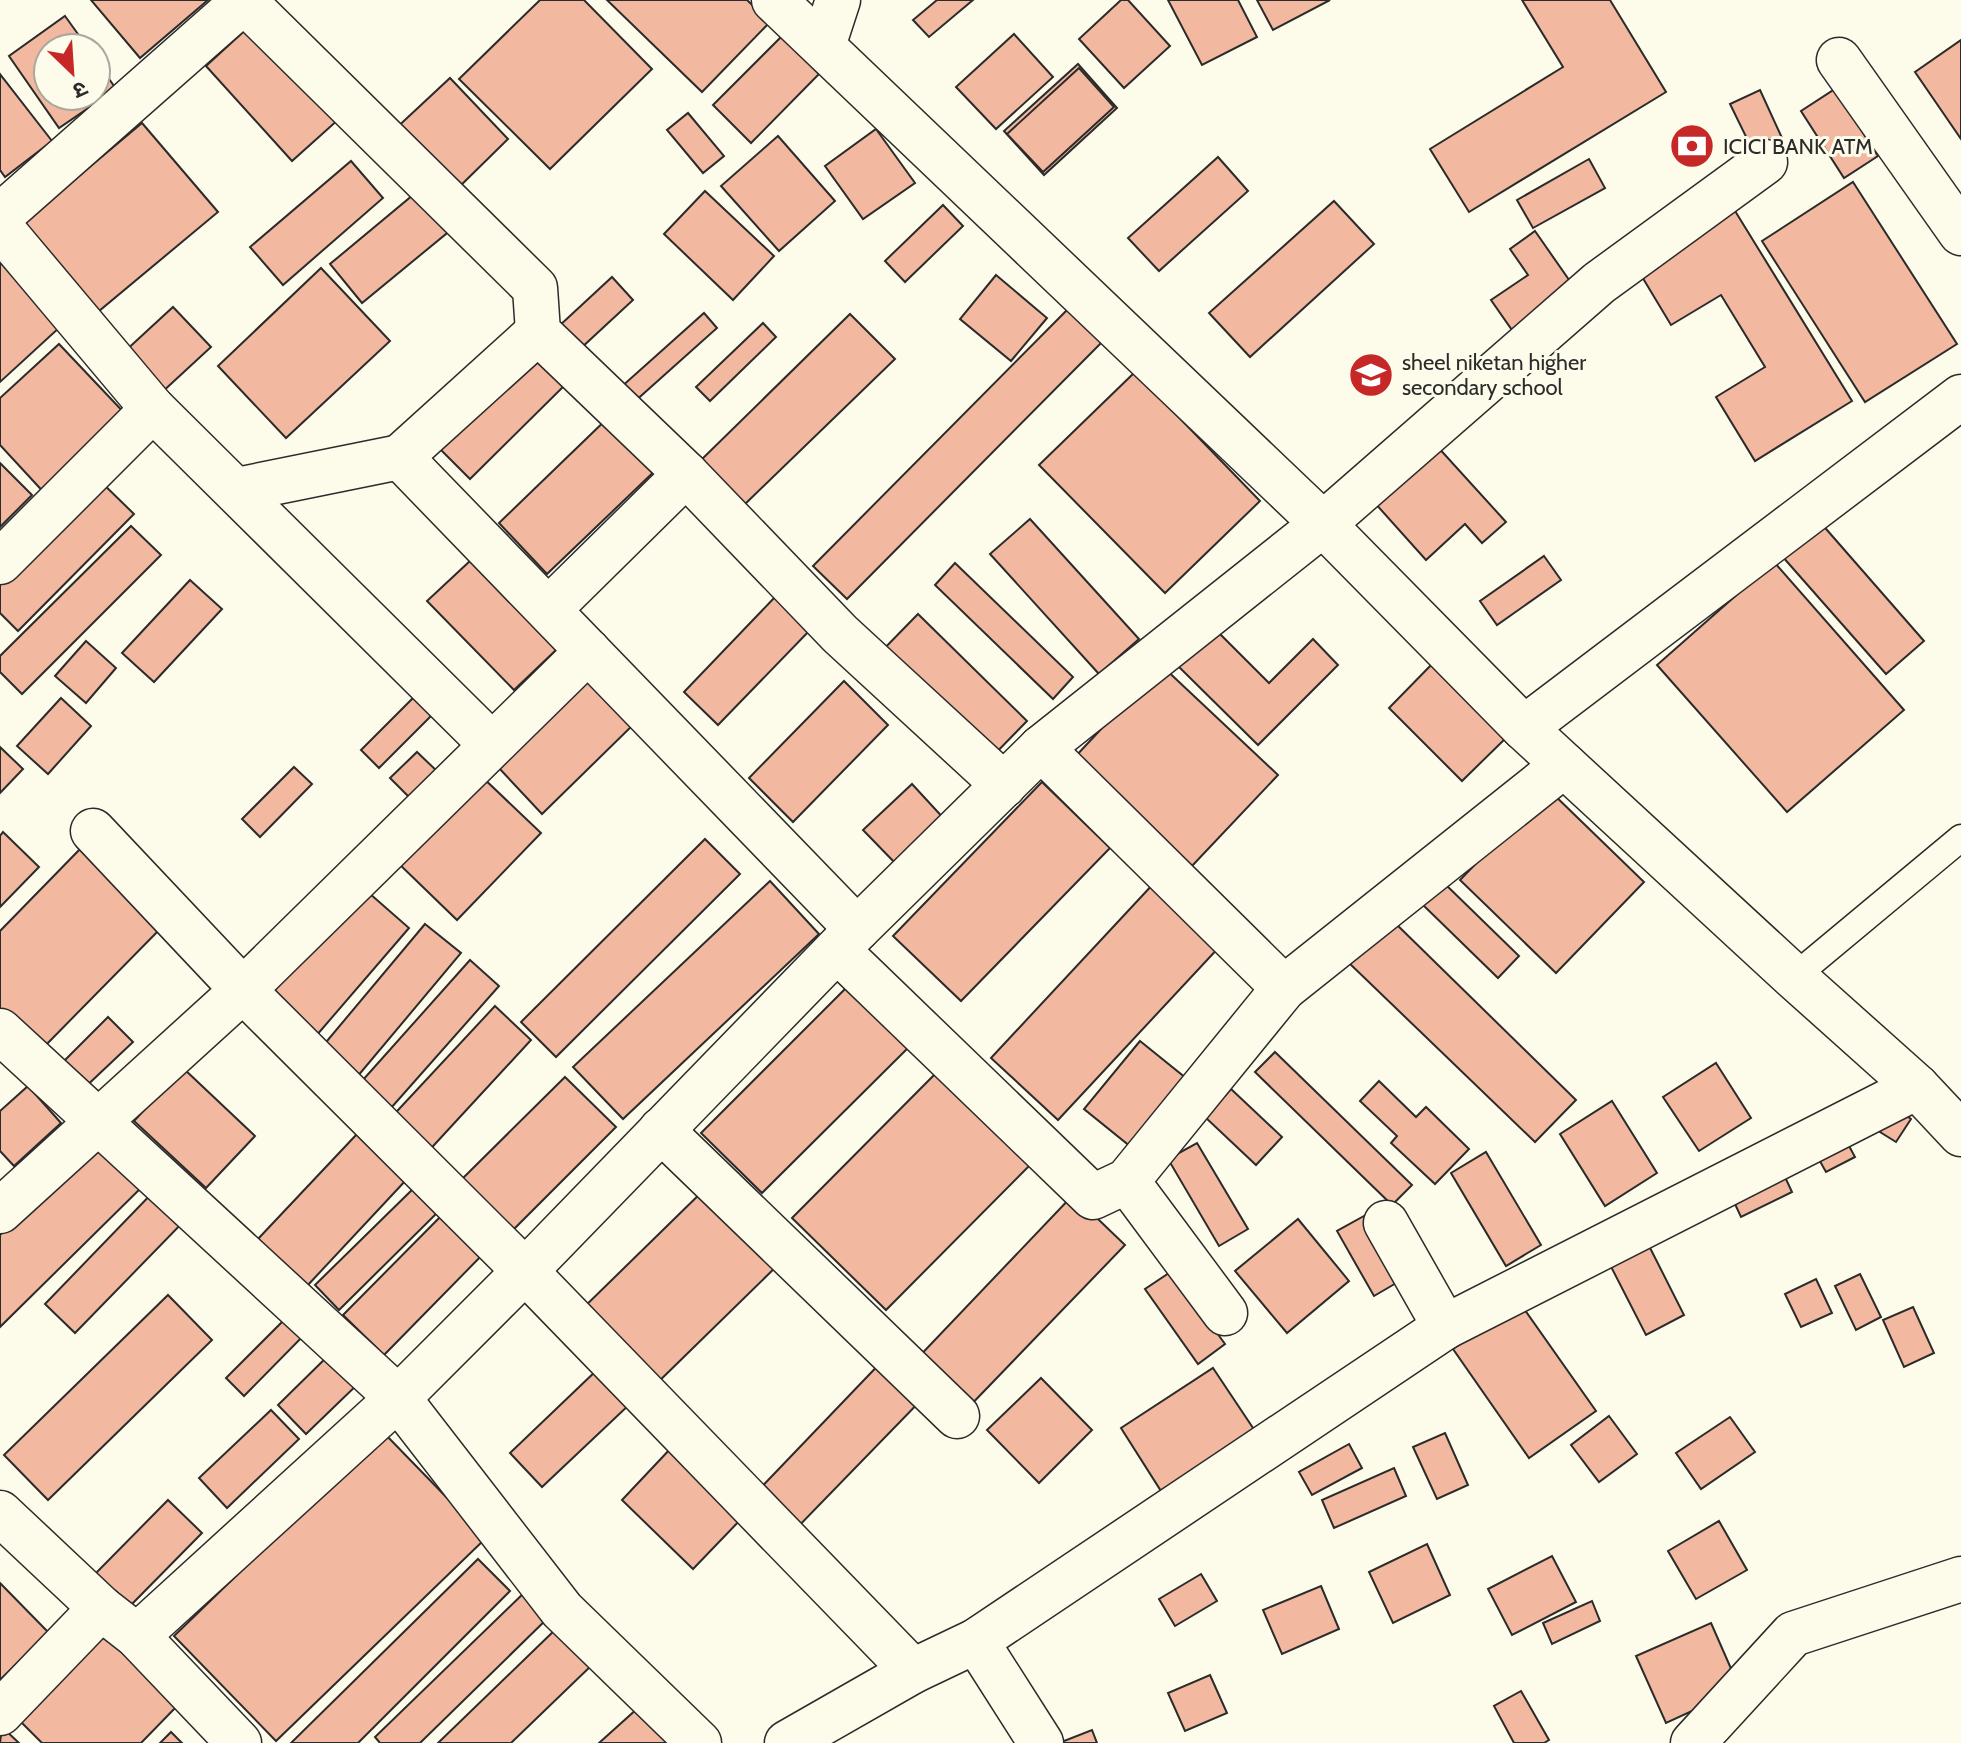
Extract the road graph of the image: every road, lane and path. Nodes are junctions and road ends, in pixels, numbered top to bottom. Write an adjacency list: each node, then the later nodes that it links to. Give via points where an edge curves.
1 (774, 0): 4 (street)
2 (838, 0): 4 (street)
3 (245, 1): 7 (street); 10 (street, via 535,288)
4 (823, 46): 16 (street)
5 (1839, 60): 9 (street)
6 (1765, 162): 16 (street, via 1599,283)
7 (0, 216)
8 (0, 227): 12 (street)
9 (1961, 233)
10 (538, 332): 13 (street); 14 (street)
11 (1961, 397): 20 (street)
12 (153, 409): 15 (street); 17 (street)
13 (400, 457): 15 (street); 18 (street)
14 (686, 474): 18 (street); 24 (street, via 840,634)
15 (237, 490): 21 (street)
16 (1323, 524): 20 (street); 22 (street)
17 (0, 562)
18 (549, 609): 19 (street)
19 (588, 651): 21 (street); 27 (street)
20 (1524, 728): 23 (street)
21 (491, 744): 30 (street)
22 (1041, 748): 24 (street); 29 (street)
23 (1564, 765): 28 (street); 29 (street)
24 (1004, 785): 27 (street)
25 (93, 831): 30 (street)
26 (1961, 838): 28 (lane)
27 (847, 939): 34 (street); 36 (street, via 1086,1192 1093,1197)
28 (1794, 977): 32 (street)
29 (1284, 988): 36 (street)
30 (243, 990): 33 (street); 39 (street)
31 (0, 1031): 33 (street)
32 (1917, 1087): 35 (street); 41 (street)
33 (98, 1121): 37 (street); 42 (street)
34 (661, 1130): 39 (street); 43 (street)
35 (1961, 1134)
36 (1127, 1181): 40 (street)
37 (0, 1211)
38 (1386, 1223): 41 (street)
39 (525, 1271): 42 (street); 49 (street)
40 (1225, 1313)
41 (1445, 1327): 48 (street)
42 (398, 1398): 47 (street); 52 (street, via 562,1610)
43 (957, 1416)
44 (0, 1513): 46 (street)
45 (1961, 1579): 55 (street, via 1793,1634)
46 (101, 1608): 47 (street); 50 (street)
47 (137, 1636): 51 (street)
48 (976, 1641): 49 (street); 54 (street)
49 (913, 1671): 53 (street)
50 (0, 1713)
51 (239, 1743)
52 (699, 1743)
53 (787, 1743)
54 (1041, 1743)
55 (1693, 1743)

